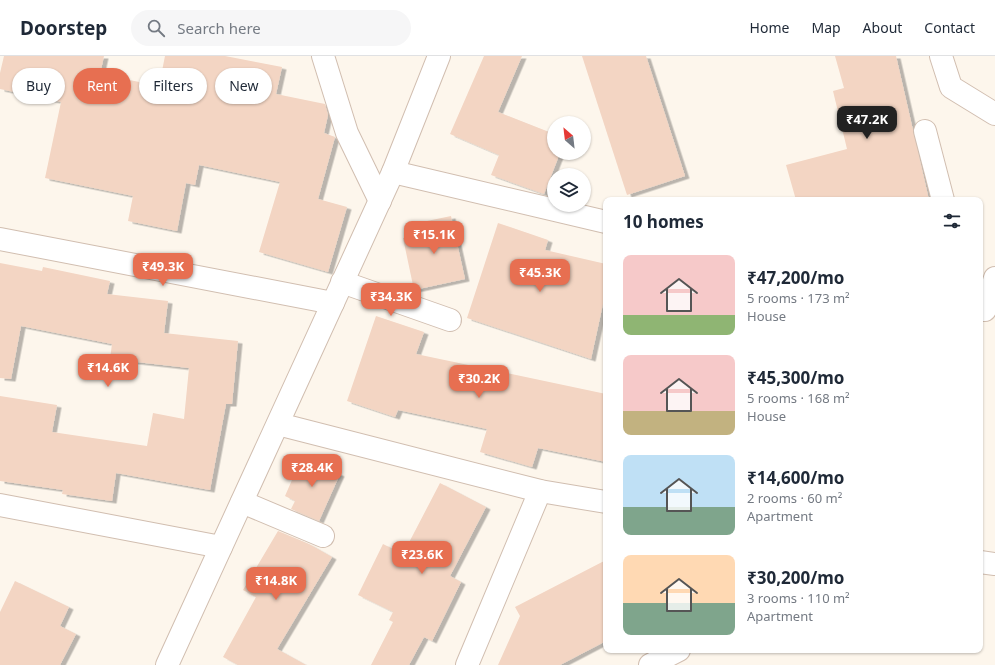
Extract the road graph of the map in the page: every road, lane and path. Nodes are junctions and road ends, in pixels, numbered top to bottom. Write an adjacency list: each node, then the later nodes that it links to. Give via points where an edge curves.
1 (323, 56): 8 (street, via 347,133)
2 (439, 56): 6 (street)
3 (941, 56): 4 (street, via 952,87)
4 (995, 114)
5 (925, 131): 7 (street)
6 (393, 172): 8 (street); 9 (street)
7 (942, 197)
8 (380, 201): 12 (street)
9 (603, 221)
10 (0, 238): 13 (street)
11 (995, 278): 14 (street)
12 (342, 282): 13 (street); 15 (street)
13 (333, 303): 16 (street)
14 (987, 310)
15 (450, 320)
16 (278, 424): 17 (street); 18 (street)
17 (540, 491): 19 (street); 27 (street)
18 (242, 502): 21 (street); 22 (street)
19 (603, 502)
20 (0, 505): 22 (street)
21 (323, 536)
22 (221, 547): 26 (street)
23 (983, 562): 24 (street)
24 (995, 564)
25 (673, 653): 28 (street)
26 (167, 665)
27 (467, 665)
28 (650, 665)

